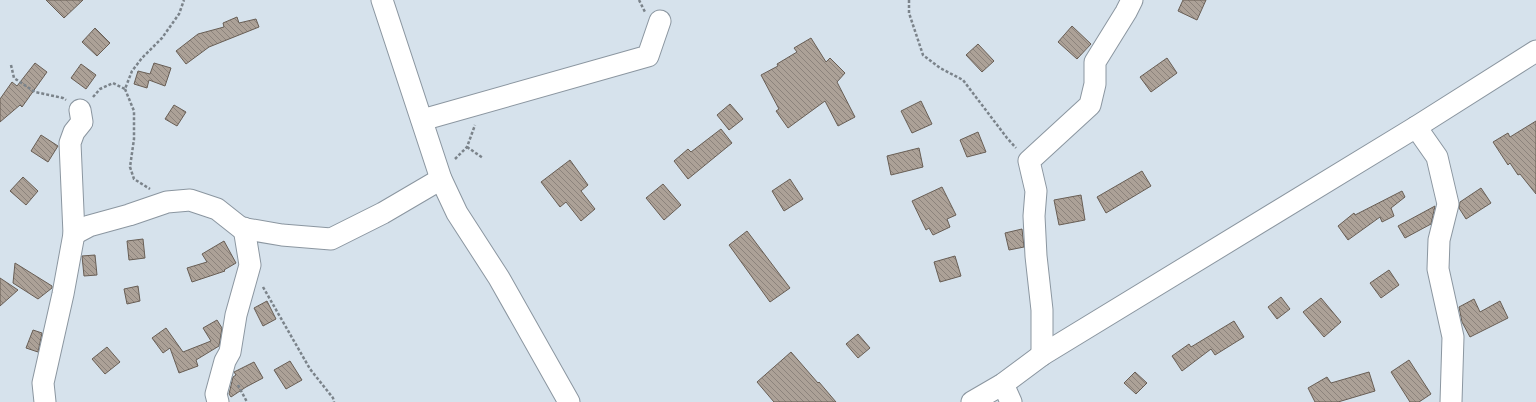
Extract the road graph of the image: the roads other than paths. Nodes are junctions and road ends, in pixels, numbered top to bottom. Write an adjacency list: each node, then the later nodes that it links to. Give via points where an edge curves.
1 (382, 0): 6 (street)
2 (1132, 0): 11 (street, via 1095,62 1095,84 1090,105 1029,161 1036,191 1035,248 1042,310)
3 (660, 21): 6 (street, via 648,56)
4 (1536, 51): 7 (street)
5 (80, 110): 10 (street, via 82,122 70,143)
6 (422, 120): 8 (street)
7 (1416, 127): 11 (street); 17 (street, via 1437,157 1448,204 1439,240 1438,269 1453,337)
8 (441, 178): 9 (street, via 383,213 331,239 282,235); 15 (street, via 457,213 499,278)
9 (244, 228): 10 (street, via 218,209 190,200 168,202 89,226); 14 (street, via 250,265 236,315 230,352 216,394)
10 (74, 234): 13 (street, via 43,383)
11 (1042, 355): 12 (street)
12 (1007, 393): 16 (street)
13 (45, 402)
14 (218, 402)
15 (569, 402)
16 (972, 402)
17 (1451, 402)

